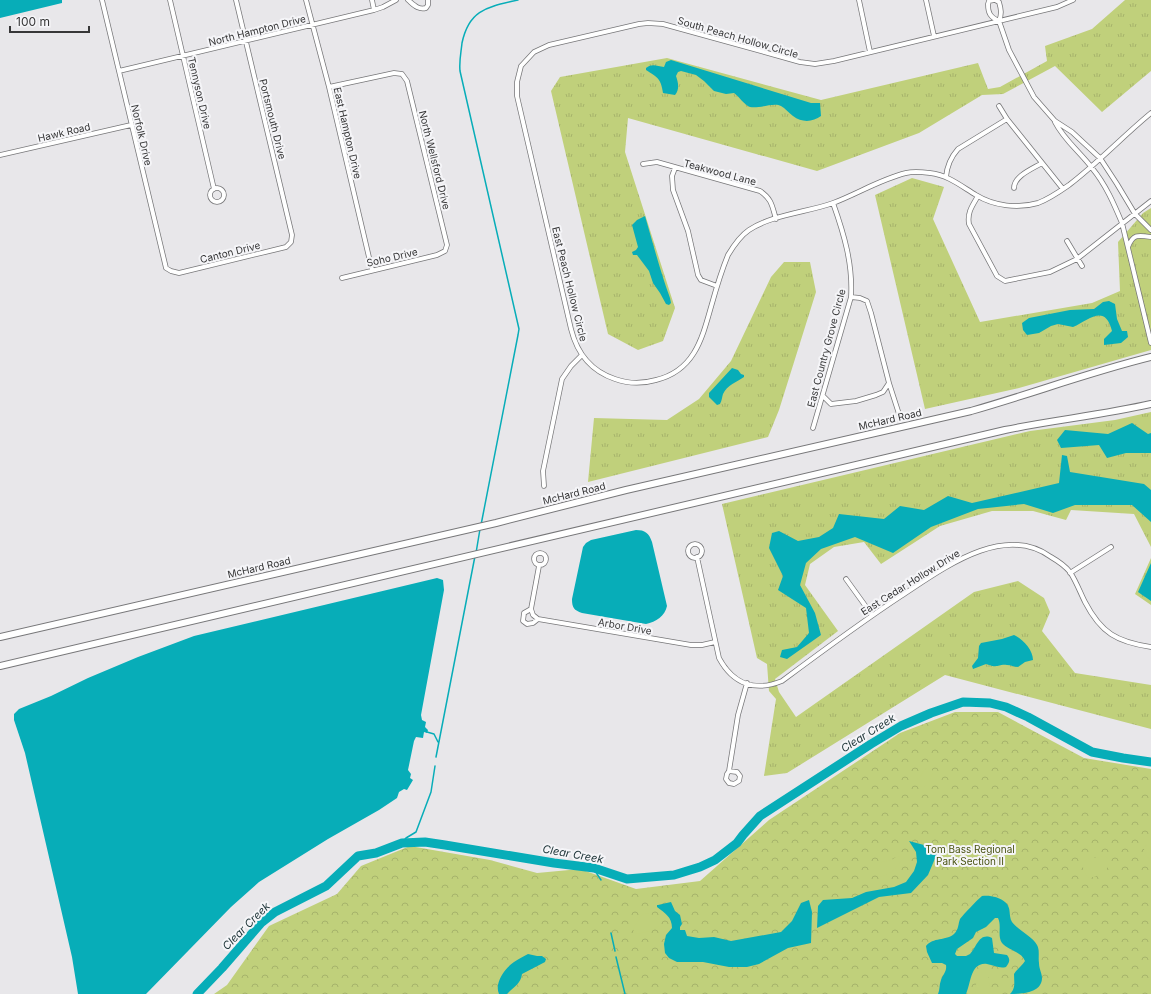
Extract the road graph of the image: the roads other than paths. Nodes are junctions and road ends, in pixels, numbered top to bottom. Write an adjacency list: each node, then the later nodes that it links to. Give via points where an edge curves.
1 (102, 0): 22 (street, Norfolk Drive)
2 (170, 0): 20 (street, Tennyson Drive)
3 (236, 0): 18 (street, Portsmouth Drive)
4 (306, 0): 16 (street, East Hampton Drive)
5 (372, 0): 14 (street)
6 (396, 0): 14 (street, North Hampton Drive)
7 (408, 0): 8 (street, via 422,10 428,5)
8 (428, 0)
9 (859, 0): 19 (street)
10 (926, 0): 17 (street)
11 (994, 0): 15 (street, via 999,2 1001,8); 15 (street, via 989,1 989,13 991,18)
12 (1072, 0): 13 (street, South Peach Hollow Circle)
13 (1061, 2): 15 (street, South Peach Hollow Circle)
14 (374, 10): 16 (street, North Hampton Drive)
15 (999, 21): 17 (street, South Peach Hollow Circle); 27 (street, via 1009,50 1028,86)
16 (312, 24): 18 (street, North Hampton Drive); 23 (street, East Hampton Drive)
17 (934, 36): 19 (street, South Peach Hollow Circle)
18 (245, 41): 20 (street, North Hampton Drive); 47 (street, Portsmouth Drive, via 292,235)
19 (870, 52): 21 (street, South Peach Hollow Circle, via 826,62 807,63 668,25 648,23 548,45 534,52)
20 (183, 56): 22 (street, North Hampton Drive); 37 (street, Tennyson Drive)
21 (521, 66): 59 (street, East Peach Hollow Circle, via 516,82 517,96 571,329)
22 (119, 71): 28 (street, Norfolk Drive)
23 (329, 87): 50 (street, North Wellsford Drive, via 394,73 402,74 407,81 447,245); 53 (street, East Hampton Drive)
24 (999, 106): 26 (street)
25 (1151, 112): 30 (street, East Peach Hollow Circle)
26 (1007, 119): 31 (street); 35 (street, via 958,149 949,162)
27 (1055, 121): 30 (street, via 1072,132); 33 (street, via 1060,132)
28 (131, 125): 29 (street, Hawk Road); 54 (street, Norfolk Drive, via 166,268)
29 (0, 155)
30 (1100, 158): 33 (street, East Peach Hollow Circle); 42 (street)
31 (1042, 163): 36 (street, via 1018,178); 38 (street)
32 (643, 164): 34 (street, Teakwood Lane, via 656,162)
33 (1092, 167): 38 (street, East Peach Hollow Circle); 44 (street, via 1108,192)
34 (675, 168): 43 (street, Teakwood Lane, via 768,196); 56 (street, via 672,176 673,190 688,231 698,275 701,280)
35 (946, 177): 39 (street, East Peach Hollow Circle); 41 (street, East Peach Hollow Circle, via 931,173 906,173)
36 (1014, 188)
37 (214, 189)
38 (1063, 189): 39 (street, East Peach Hollow Circle, via 1048,199 1024,206 1002,205)
39 (978, 196): 51 (street, via 970,209 969,224 997,276 1005,281 1035,276 1050,272)
40 (1151, 201): 42 (street)
41 (832, 203): 43 (street, East Peach Hollow Circle); 57 (street, East Country Grove Circle, via 848,253)
42 (1135, 214): 44 (street); 45 (street)
43 (776, 219): 56 (street, East Peach Hollow Circle, via 750,229 735,243)
44 (1122, 223): 49 (street); 51 (street)
45 (1151, 230)
46 (1151, 237): 49 (street, via 1137,236 1131,239)
47 (291, 242): 54 (street, Canton Drive, via 286,247 179,273)
48 (1067, 242): 51 (street)
49 (1128, 247): 58 (street)
50 (444, 251): 53 (street, Soho Drive, via 437,255)
51 (1077, 258): 52 (street)
52 (1082, 266)
53 (372, 270): 55 (street, Soho Drive)
54 (170, 271)
55 (342, 278)
56 (717, 286): 59 (street, East Peach Hollow Circle, via 698,347 682,367 668,376 641,383 621,381 600,372)
57 (851, 296): 61 (street, via 867,301); 62 (street, East Country Grove Circle)
58 (1151, 343)
59 (581, 356): 66 (street, via 562,379 543,471)
60 (1151, 357): 75 (main road, McHard Road, via 1114,366 971,411)
61 (889, 383): 62 (street, via 883,392 856,401 831,404); 64 (street)
62 (823, 396): 65 (street, East Country Grove Circle)
63 (1151, 404): 78 (main road, via 1099,415 1030,424)
64 (899, 414)
65 (813, 428)
66 (544, 486)
67 (1111, 547): 70 (street)
68 (697, 557): 76 (street)
69 (539, 566): 72 (street)
70 (1070, 572): 73 (street, East Cedar Hollow Drive, via 1045,552 1035,548 999,546 957,560); 77 (street, East Cedar Hollow Drive, via 1092,616 1101,627 1119,640)
71 (846, 579): 73 (street)
72 (531, 609): 74 (street); 74 (street, Arbor Drive, via 524,613 523,621 527,624)
73 (872, 615): 79 (street, East Cedar Hollow Drive, via 782,681 758,686)
74 (538, 619): 76 (street, Arbor Drive, via 692,645)
75 (0, 637)
76 (715, 642): 79 (street, via 723,665 733,676)
77 (1151, 647)
78 (0, 666)
79 (747, 683): 80 (street, via 738,715)
80 (730, 771)

